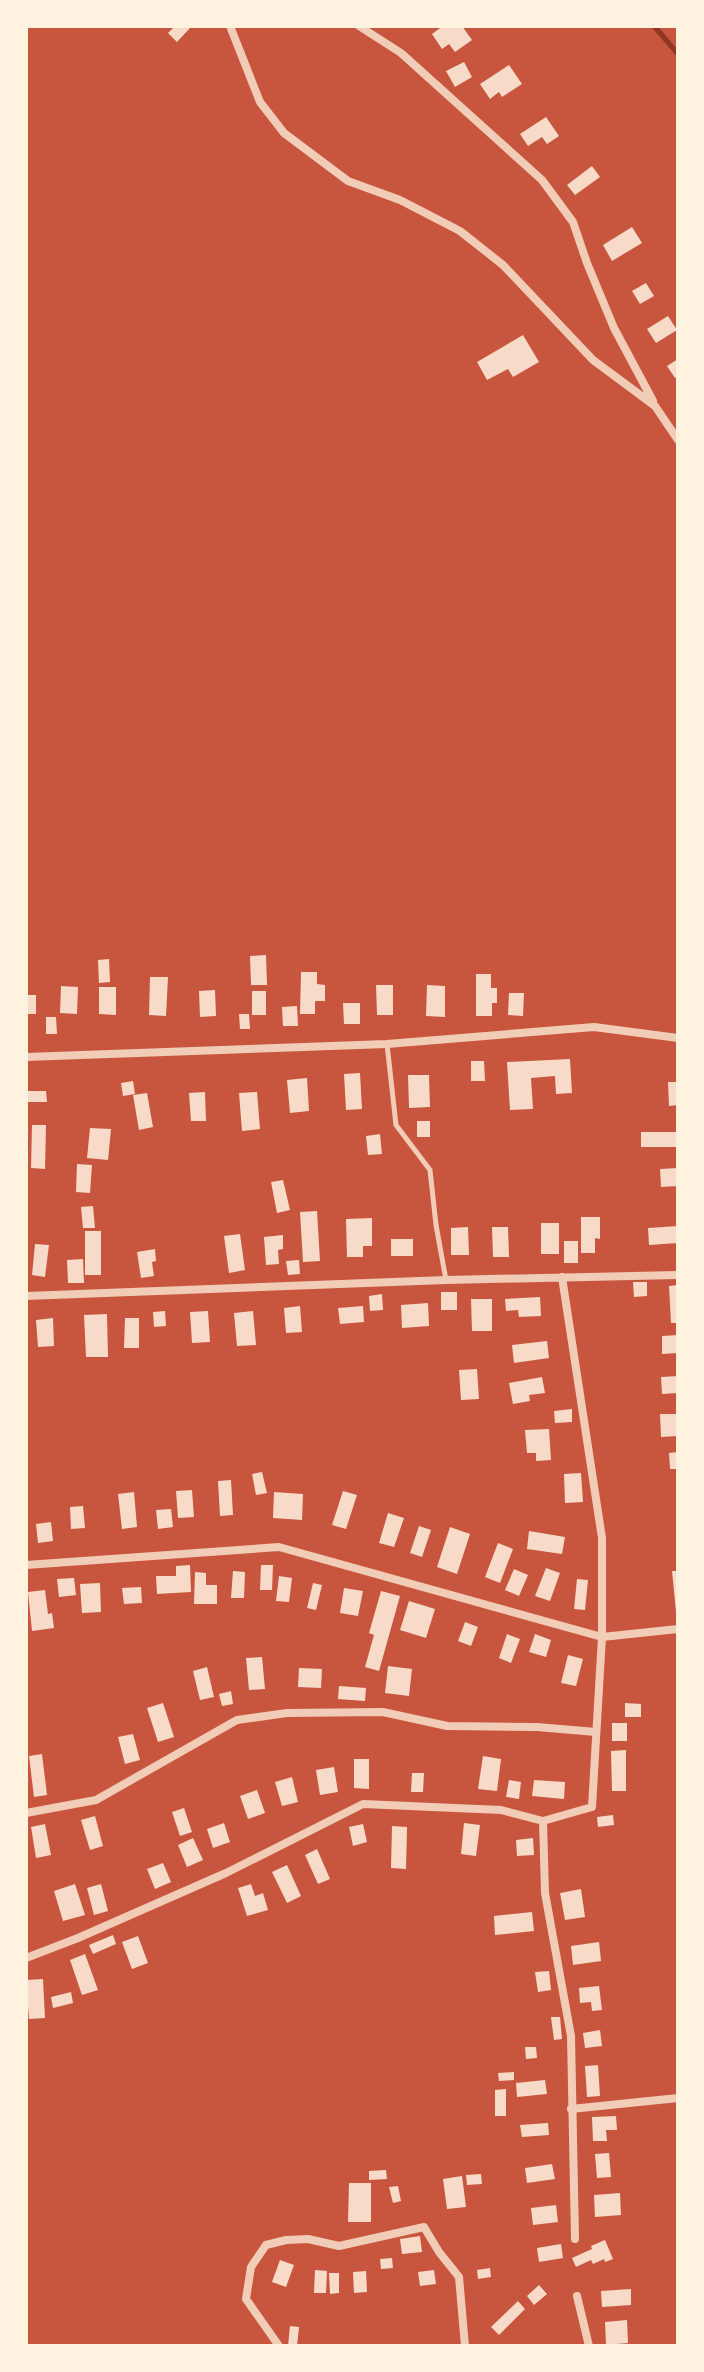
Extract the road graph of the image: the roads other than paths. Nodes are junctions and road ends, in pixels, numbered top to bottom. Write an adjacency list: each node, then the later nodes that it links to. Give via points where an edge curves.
1 (230, 26): 3 (street, via 260,102 284,133 348,181 460,231 503,265 593,360)
2 (359, 26): 3 (street, via 401,53 542,180 573,222 614,328)
3 (655, 406): 4 (street)
4 (678, 440)
5 (678, 1038): 6 (street, via 594,1027)
6 (387, 1044): 7 (street); 10 (lane, via 396,1125 430,1170)
7 (26, 1057)
8 (678, 1275): 9 (street)
9 (562, 1277): 10 (street); 14 (street, via 602,1538)
10 (446, 1280): 11 (street)
11 (26, 1296)
12 (26, 1565): 14 (street, via 279,1547)
13 (678, 1629): 14 (street)
14 (602, 1637): 15 (street)
15 (596, 1732): 16 (street, via 447,1726 383,1712 287,1713 237,1720 96,1800); 17 (street, via 592,1807)
16 (26, 1813)
17 (543, 1821): 18 (street, via 501,1810 363,1804 226,1873); 20 (street, via 545,1893 571,2036)
18 (26, 1958)
19 (678, 2098): 20 (street)
20 (571, 2109): 21 (street)
21 (575, 2239)
22 (577, 2296): 25 (street)
23 (279, 2346): 24 (street, via 246,2299 251,2267 266,2245 308,2239 339,2246 424,2227 459,2277)
24 (465, 2346)
25 (589, 2346)

